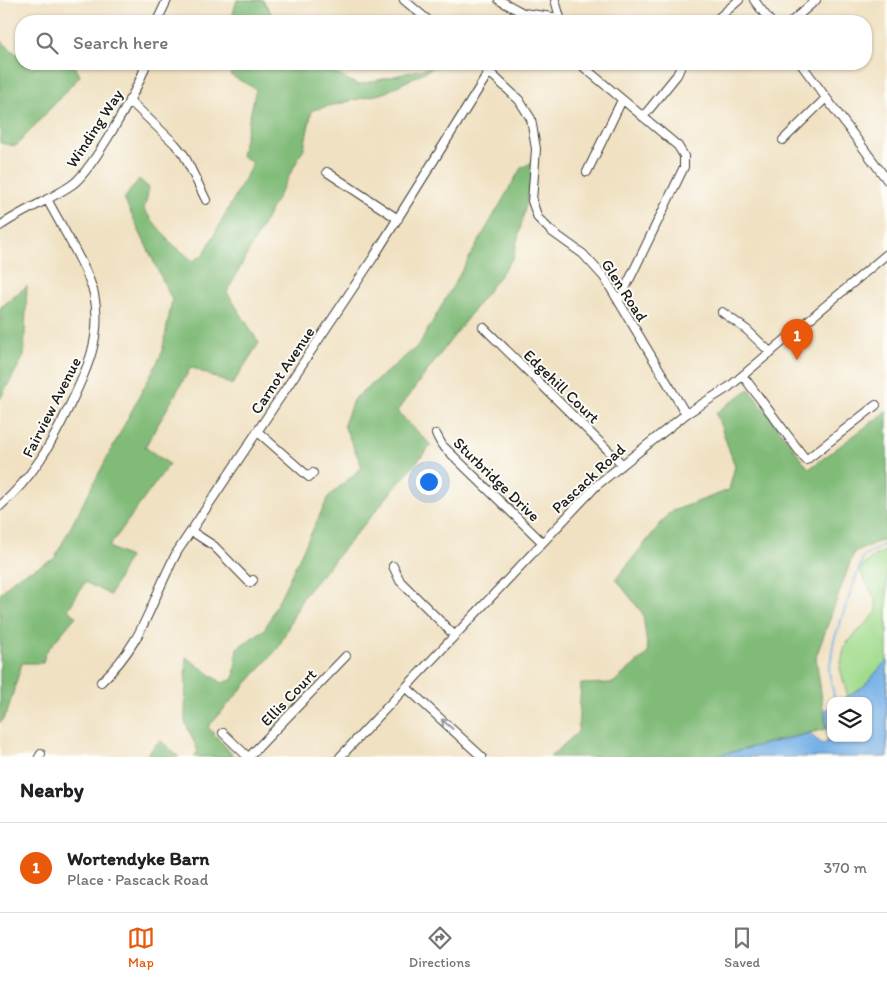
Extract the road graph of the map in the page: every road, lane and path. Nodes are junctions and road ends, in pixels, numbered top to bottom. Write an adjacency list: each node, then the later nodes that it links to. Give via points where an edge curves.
1 (167, 0): 9 (street)
2 (404, 0): 10 (street)
3 (499, 0): 11 (street)
4 (563, 0): 8 (street)
5 (740, 0): 12 (street)
6 (754, 0): 13 (street)
7 (816, 0): 14 (street)
8 (556, 3)
9 (160, 15)
10 (422, 15)
11 (534, 15)
12 (722, 15)
13 (765, 15)
14 (799, 15)
15 (143, 70): 21 (street, Winding Way)
16 (587, 70): 22 (street)
17 (679, 70): 23 (street)
18 (805, 70): 20 (street)
19 (489, 72): 30 (street, Carnot Avenue); 33 (street, Glen Road, via 519,100 531,118 536,141 532,201 538,218 596,267)
20 (826, 98): 24 (street); 27 (street)
21 (129, 100): 28 (street, Winding Way, via 87,170 72,184); 29 (street, via 184,155)
22 (622, 100): 23 (street); 26 (street)
23 (643, 117): 33 (street, via 678,146 685,162)
24 (783, 140)
25 (327, 172): 30 (street)
26 (587, 172)
27 (887, 180)
28 (46, 199): 31 (street, Winding Way); 44 (street, Fairview Avenue, via 92,286 97,311 96,342 87,370 50,447 23,484)
29 (206, 200)
30 (398, 219): 40 (street, Carnot Avenue)
31 (0, 226)
32 (887, 254): 36 (street, Pascack Road)
33 (619, 301): 39 (street, Glen Road)
34 (722, 312): 36 (street)
35 (483, 327): 42 (street, Edgehill Court)
36 (771, 353): 37 (street, Pascack Road)
37 (743, 376): 38 (street, via 806,460); 39 (street, Pascack Road)
38 (876, 405)
39 (686, 414): 42 (street, Pascack Road)
40 (258, 432): 43 (street, via 308,477); 45 (street, Carnot Avenue)
41 (436, 434): 46 (street, Sturbridge Drive, via 442,445)
42 (622, 464): 46 (street, Pascack Road, via 582,498)
43 (313, 473)
44 (0, 506)
45 (191, 532): 48 (street, via 214,546 250,583); 51 (street, Carnot Avenue, via 167,571 140,634)
46 (542, 542): 49 (street, Pascack Road)
47 (393, 566): 49 (street, via 400,581)
48 (253, 580)
49 (455, 636): 52 (street, Pascack Road)
50 (346, 656): 54 (street, Ellis Court)
51 (101, 682)
52 (407, 688): 55 (street, Pascack Road); 56 (street, one-way to 52)
53 (223, 733): 54 (street)
54 (249, 757)
55 (340, 757)
56 (482, 757)

